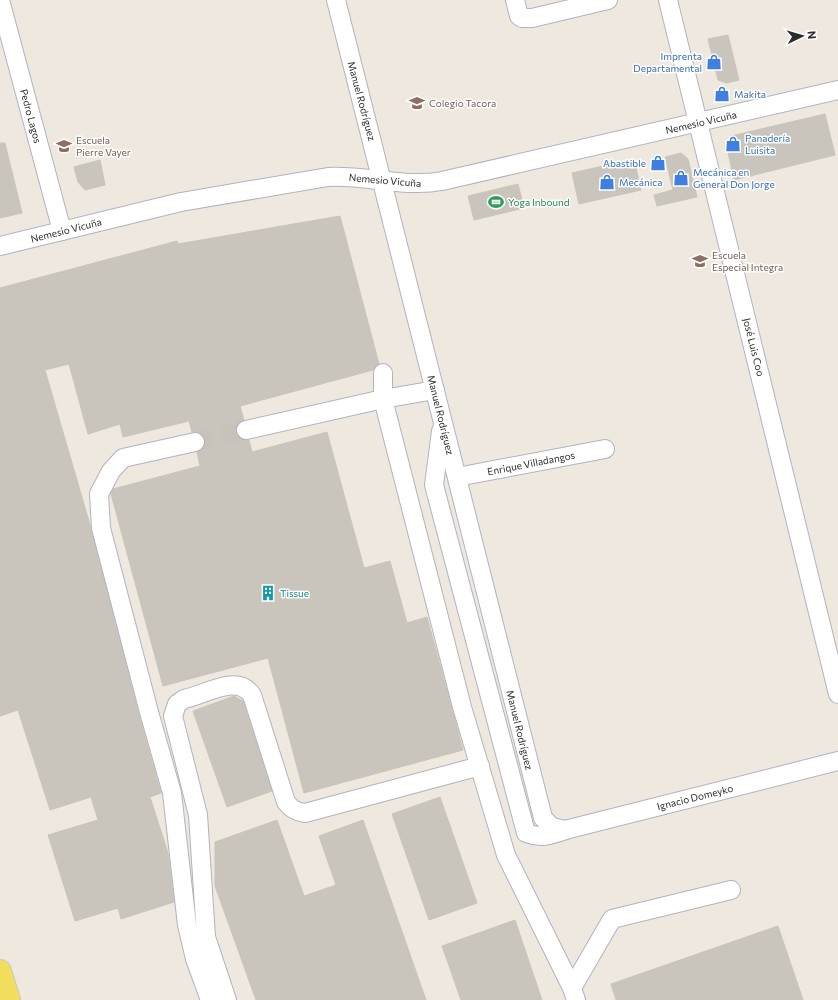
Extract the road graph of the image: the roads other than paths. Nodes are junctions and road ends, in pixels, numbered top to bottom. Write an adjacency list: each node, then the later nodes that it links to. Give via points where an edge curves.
1 (0, 0): 9 (street, Pedro Lagos)
2 (336, 0): 8 (street, Manuel Rodríguez)
3 (515, 0): 4 (street, via 519,16 522,18 532,18)
4 (608, 0)
5 (668, 0): 7 (street, José Luis Coo)
6 (838, 90): 7 (street, Nemesio Vicuña)
7 (699, 123): 8 (street, Nemesio Vicuña, via 442,181 411,184); 19 (street, José Luis Coo)
8 (383, 181): 9 (street, Nemesio Vicuña, via 349,176 328,177 181,202); 12 (street, Manuel Rodríguez)
9 (62, 231): 10 (street, Nemesio Vicuña)
10 (0, 246)
11 (383, 373): 13 (street)
12 (435, 390): 13 (street); 14 (street, Manuel Rodríguez)
13 (383, 399): 15 (street); 21 (street, via 462,707)
14 (442, 420): 18 (street, Manuel Rodríguez); 23 (street, via 434,485 526,833 544,837)
15 (246, 430)
16 (195, 442): 28 (street, via 123,458 111,471 99,494 101,528 172,793 187,925 195,959)
17 (605, 449): 18 (street, Enrique Villadangos)
18 (457, 477): 22 (street, Manuel Rodríguez, via 540,812)
19 (838, 694)
20 (838, 761): 23 (street, Ignacio Domeyko)
21 (480, 766): 26 (street, via 506,855); 29 (street, via 305,813 298,812 286,802 249,690 234,684 184,699 177,704 173,716 198,815 206,937)
22 (552, 827): 23 (street, Ignacio Domeyko)
23 (572, 829)
24 (731, 890): 26 (street, via 612,919)
25 (0, 970): 27 (main road)
26 (574, 994)
27 (9, 1000)
28 (210, 1000)
29 (227, 1000)

